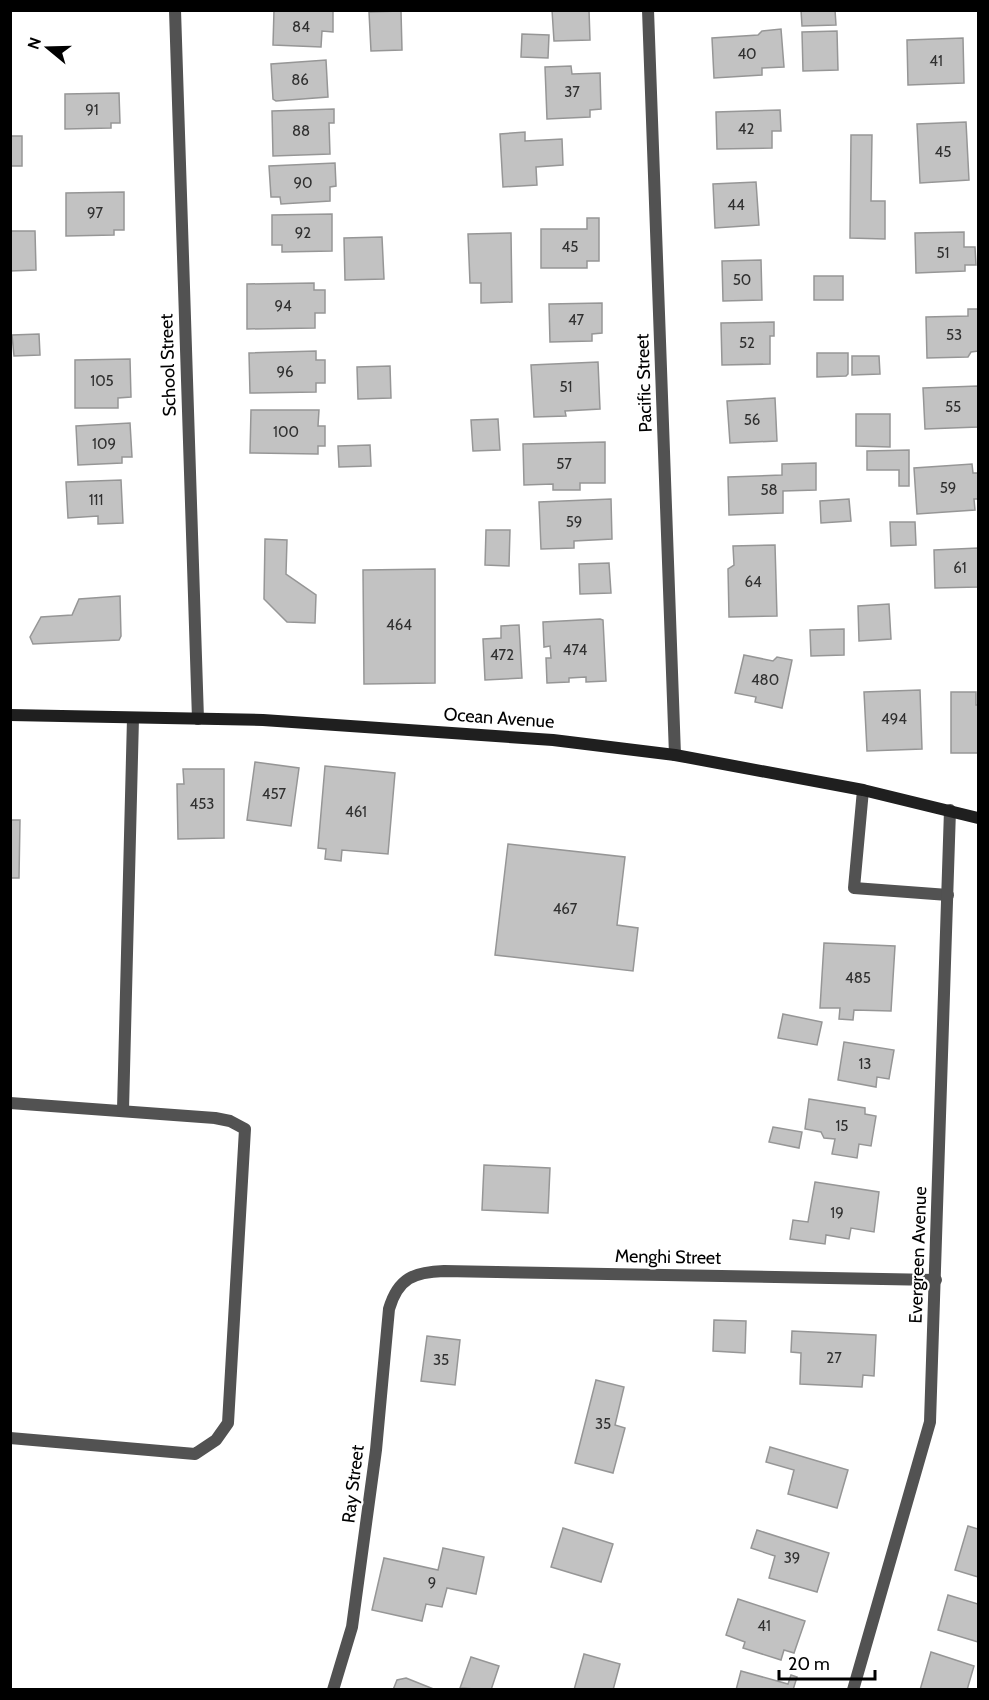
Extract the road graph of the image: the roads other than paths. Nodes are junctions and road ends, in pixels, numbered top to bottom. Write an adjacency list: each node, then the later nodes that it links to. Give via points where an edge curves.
1 (175, 10): 5 (street, School Street)
2 (648, 10): 6 (street, Pacific Street)
3 (10, 715): 4 (main road, Ocean Avenue)
4 (133, 718): 5 (main road, Ocean Avenue); 12 (street)
5 (198, 719): 6 (main road, Ocean Avenue, via 332,723 554,740)
6 (675, 755): 7 (main road, Ocean Avenue)
7 (863, 790): 8 (main road, Ocean Avenue); 10 (street, via 854,888)
8 (950, 810): 9 (main road, Ocean Avenue); 10 (street, Evergreen Avenue)
9 (978, 818)
10 (948, 895): 13 (street, Evergreen Avenue)
11 (10, 1102): 12 (street)
12 (123, 1110): 15 (street, via 215,1118 245,1129 228,1423 216,1440 195,1454)
13 (936, 1280): 14 (street, Menghi Street, via 444,1271 414,1275); 17 (street, Evergreen Avenue, via 930,1422)
14 (402, 1283): 16 (street, Ray Street, via 389,1309 376,1450 352,1627)
15 (10, 1438)
16 (333, 1689)
17 (853, 1689)

